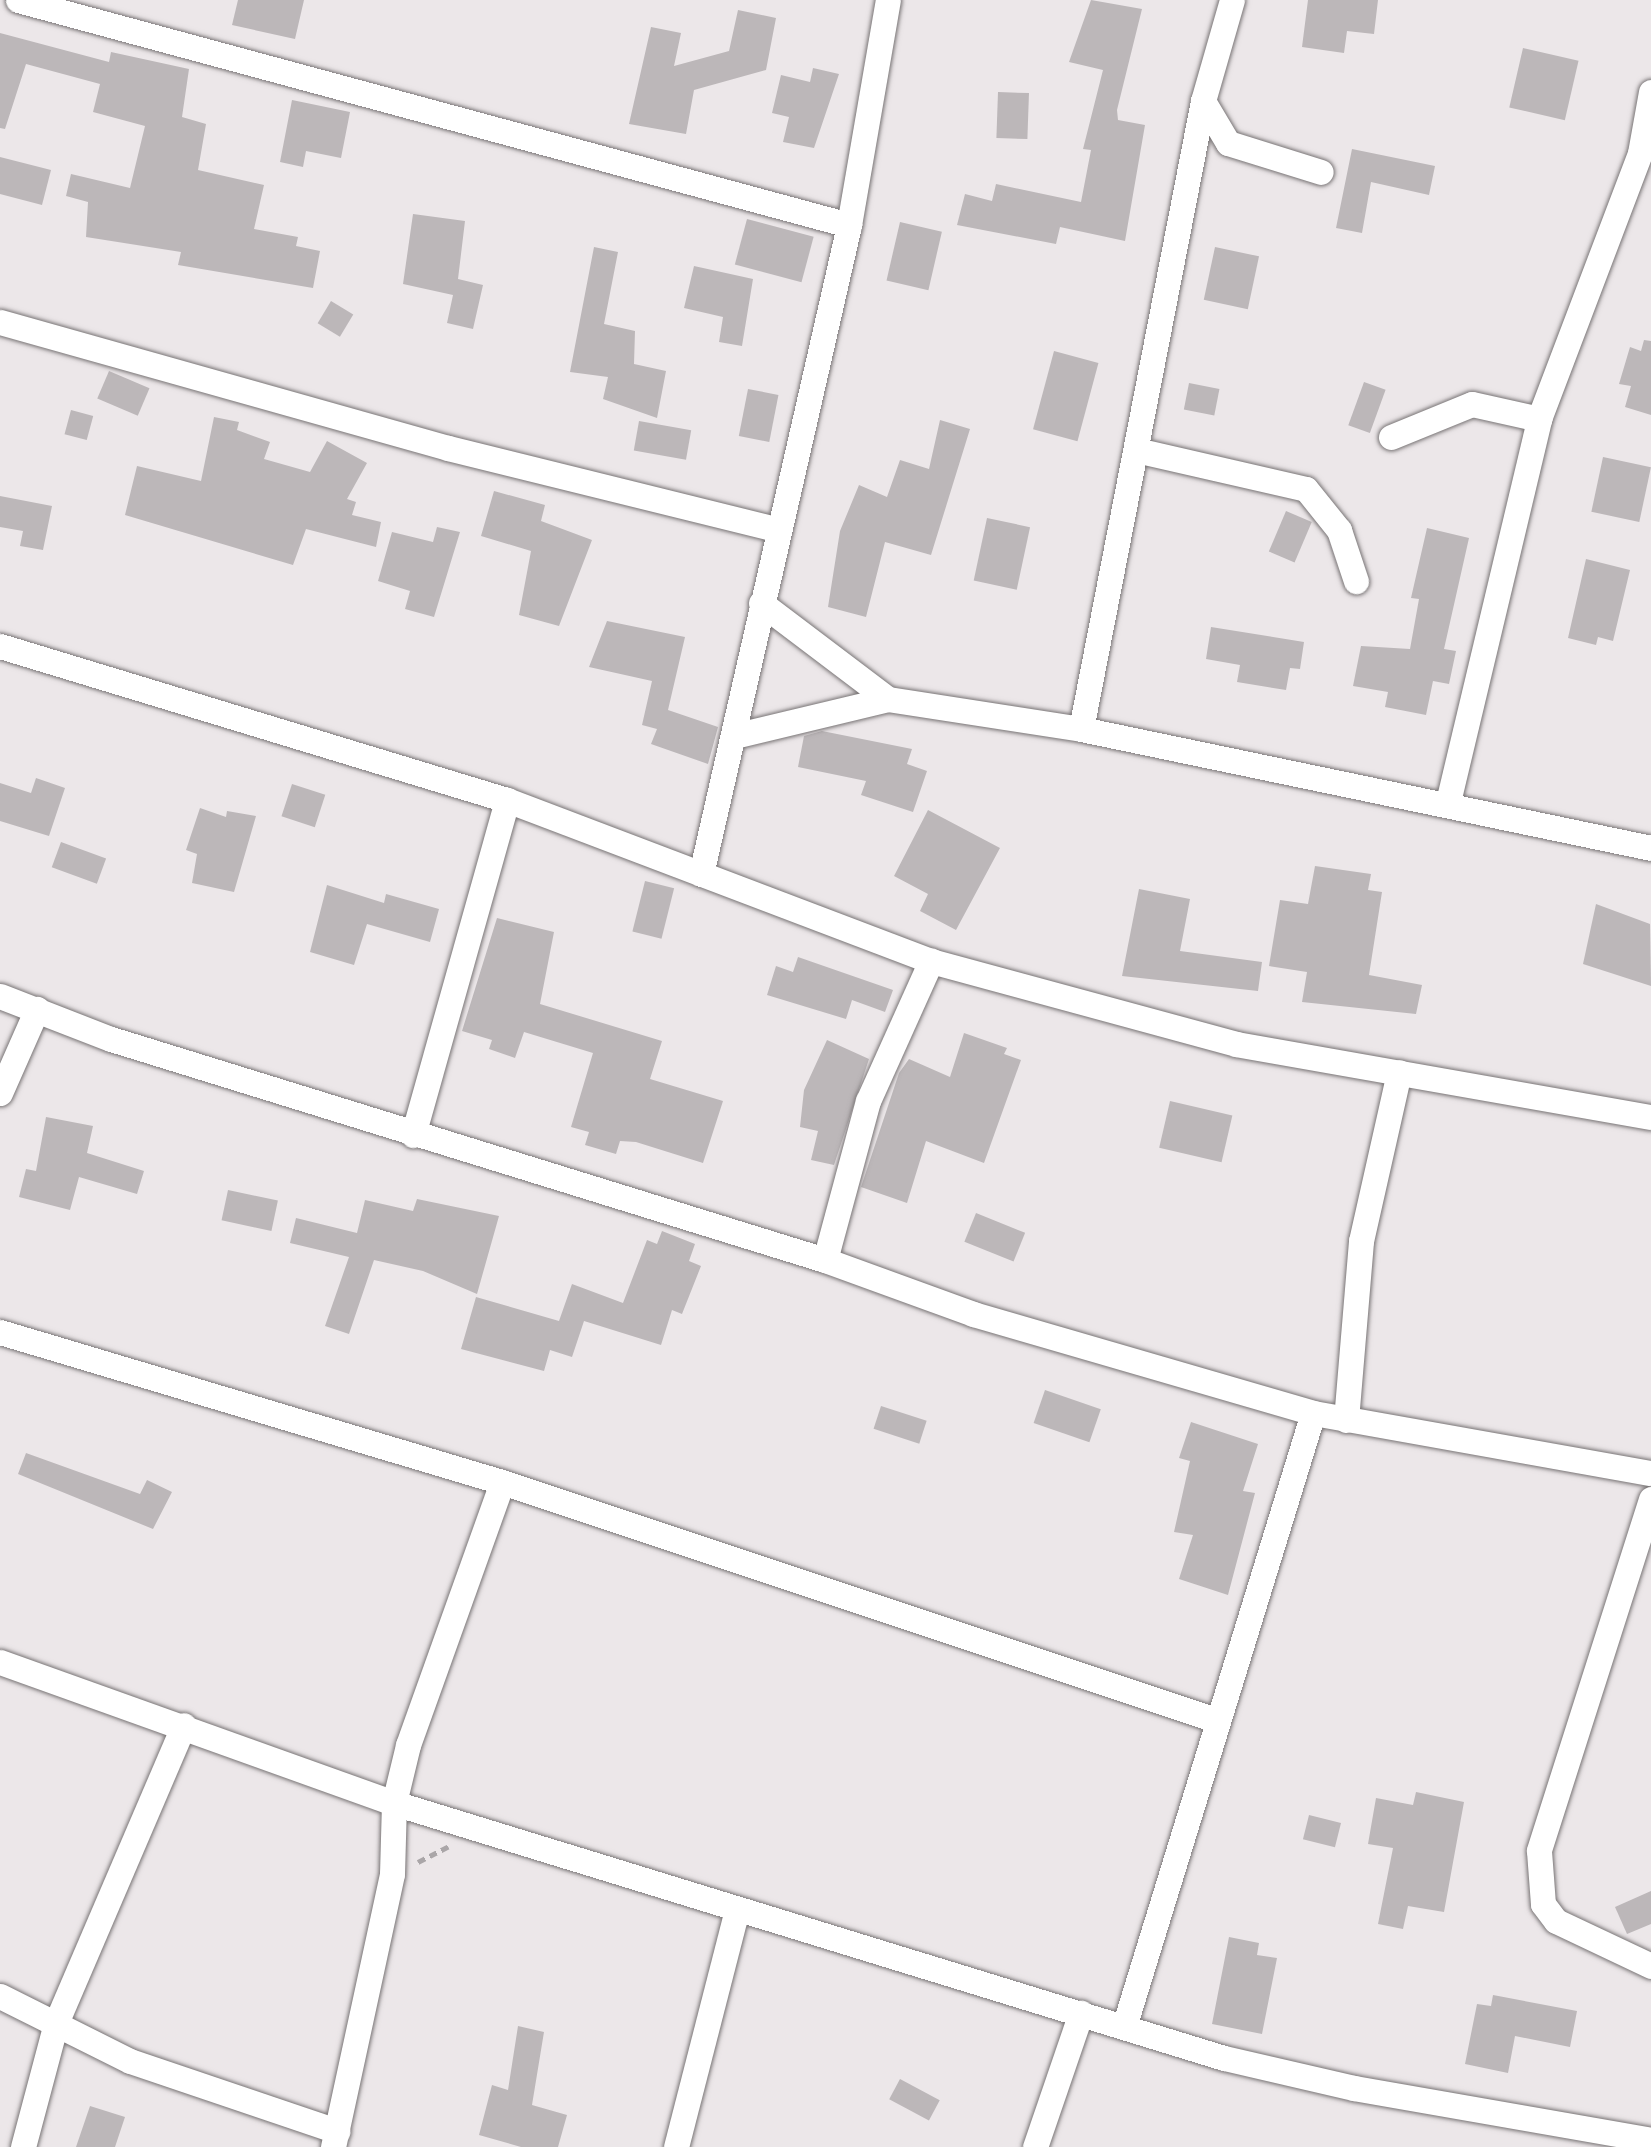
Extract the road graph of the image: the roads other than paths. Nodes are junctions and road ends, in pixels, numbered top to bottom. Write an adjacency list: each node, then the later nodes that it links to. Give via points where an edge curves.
1 (18, 0): 7 (street)
2 (888, 0): 7 (street)
3 (1232, 0): 5 (street)
4 (1651, 92): 9 (street, via 1640,153)
5 (1203, 101): 6 (street, via 1228,143); 11 (street)
6 (1320, 172)
7 (849, 226): 12 (street)
8 (0, 322): 12 (street, via 448,448)
9 (1539, 420): 10 (street, via 1472,404); 20 (street)
10 (1391, 437)
11 (1136, 450): 13 (street, via 1306,489 1339,530); 17 (street)
12 (776, 529): 14 (street)
13 (1356, 581)
14 (761, 603): 16 (street); 18 (street)
15 (0, 646): 19 (street)
16 (888, 700): 17 (street); 18 (street)
17 (1082, 729): 20 (street)
18 (738, 735): 22 (street)
19 (507, 800): 22 (street); 29 (street)
20 (1448, 802): 21 (street)
21 (1651, 848)
22 (702, 874): 23 (street)
23 (931, 961): 26 (street, via 1236,1044); 30 (street, via 868,1100)
24 (0, 996): 25 (street)
25 (37, 1008): 27 (street); 29 (street)
26 (1399, 1072): 28 (street); 33 (street, via 1361,1240)
27 (0, 1094)
28 (1651, 1117)
29 (413, 1136): 30 (street)
30 (825, 1260): 32 (street, via 973,1314)
31 (0, 1332): 35 (street)
32 (1313, 1414): 33 (street); 38 (street)
33 (1346, 1420): 34 (street)
34 (1651, 1473)
35 (502, 1482): 38 (street); 40 (street, via 408,1745)
36 (1651, 1499): 42 (street, via 1541,1836 1539,1872 1543,1904 1556,1920)
37 (0, 1662): 39 (street)
38 (1216, 1720): 46 (street)
39 (184, 1725): 40 (street); 45 (street)
40 (394, 1803): 41 (street); 47 (street, via 392,1874)
41 (737, 1910): 44 (street); 50 (street)
42 (1651, 1966)
43 (0, 1996): 45 (street)
44 (1081, 2014): 46 (street); 51 (street)
45 (56, 2023): 47 (street, via 130,2060); 49 (street)
46 (1124, 2027): 48 (street, via 1302,2077)
47 (335, 2139)
48 (1643, 2142)
49 (23, 2147)
50 (676, 2147)
51 (1035, 2147)

